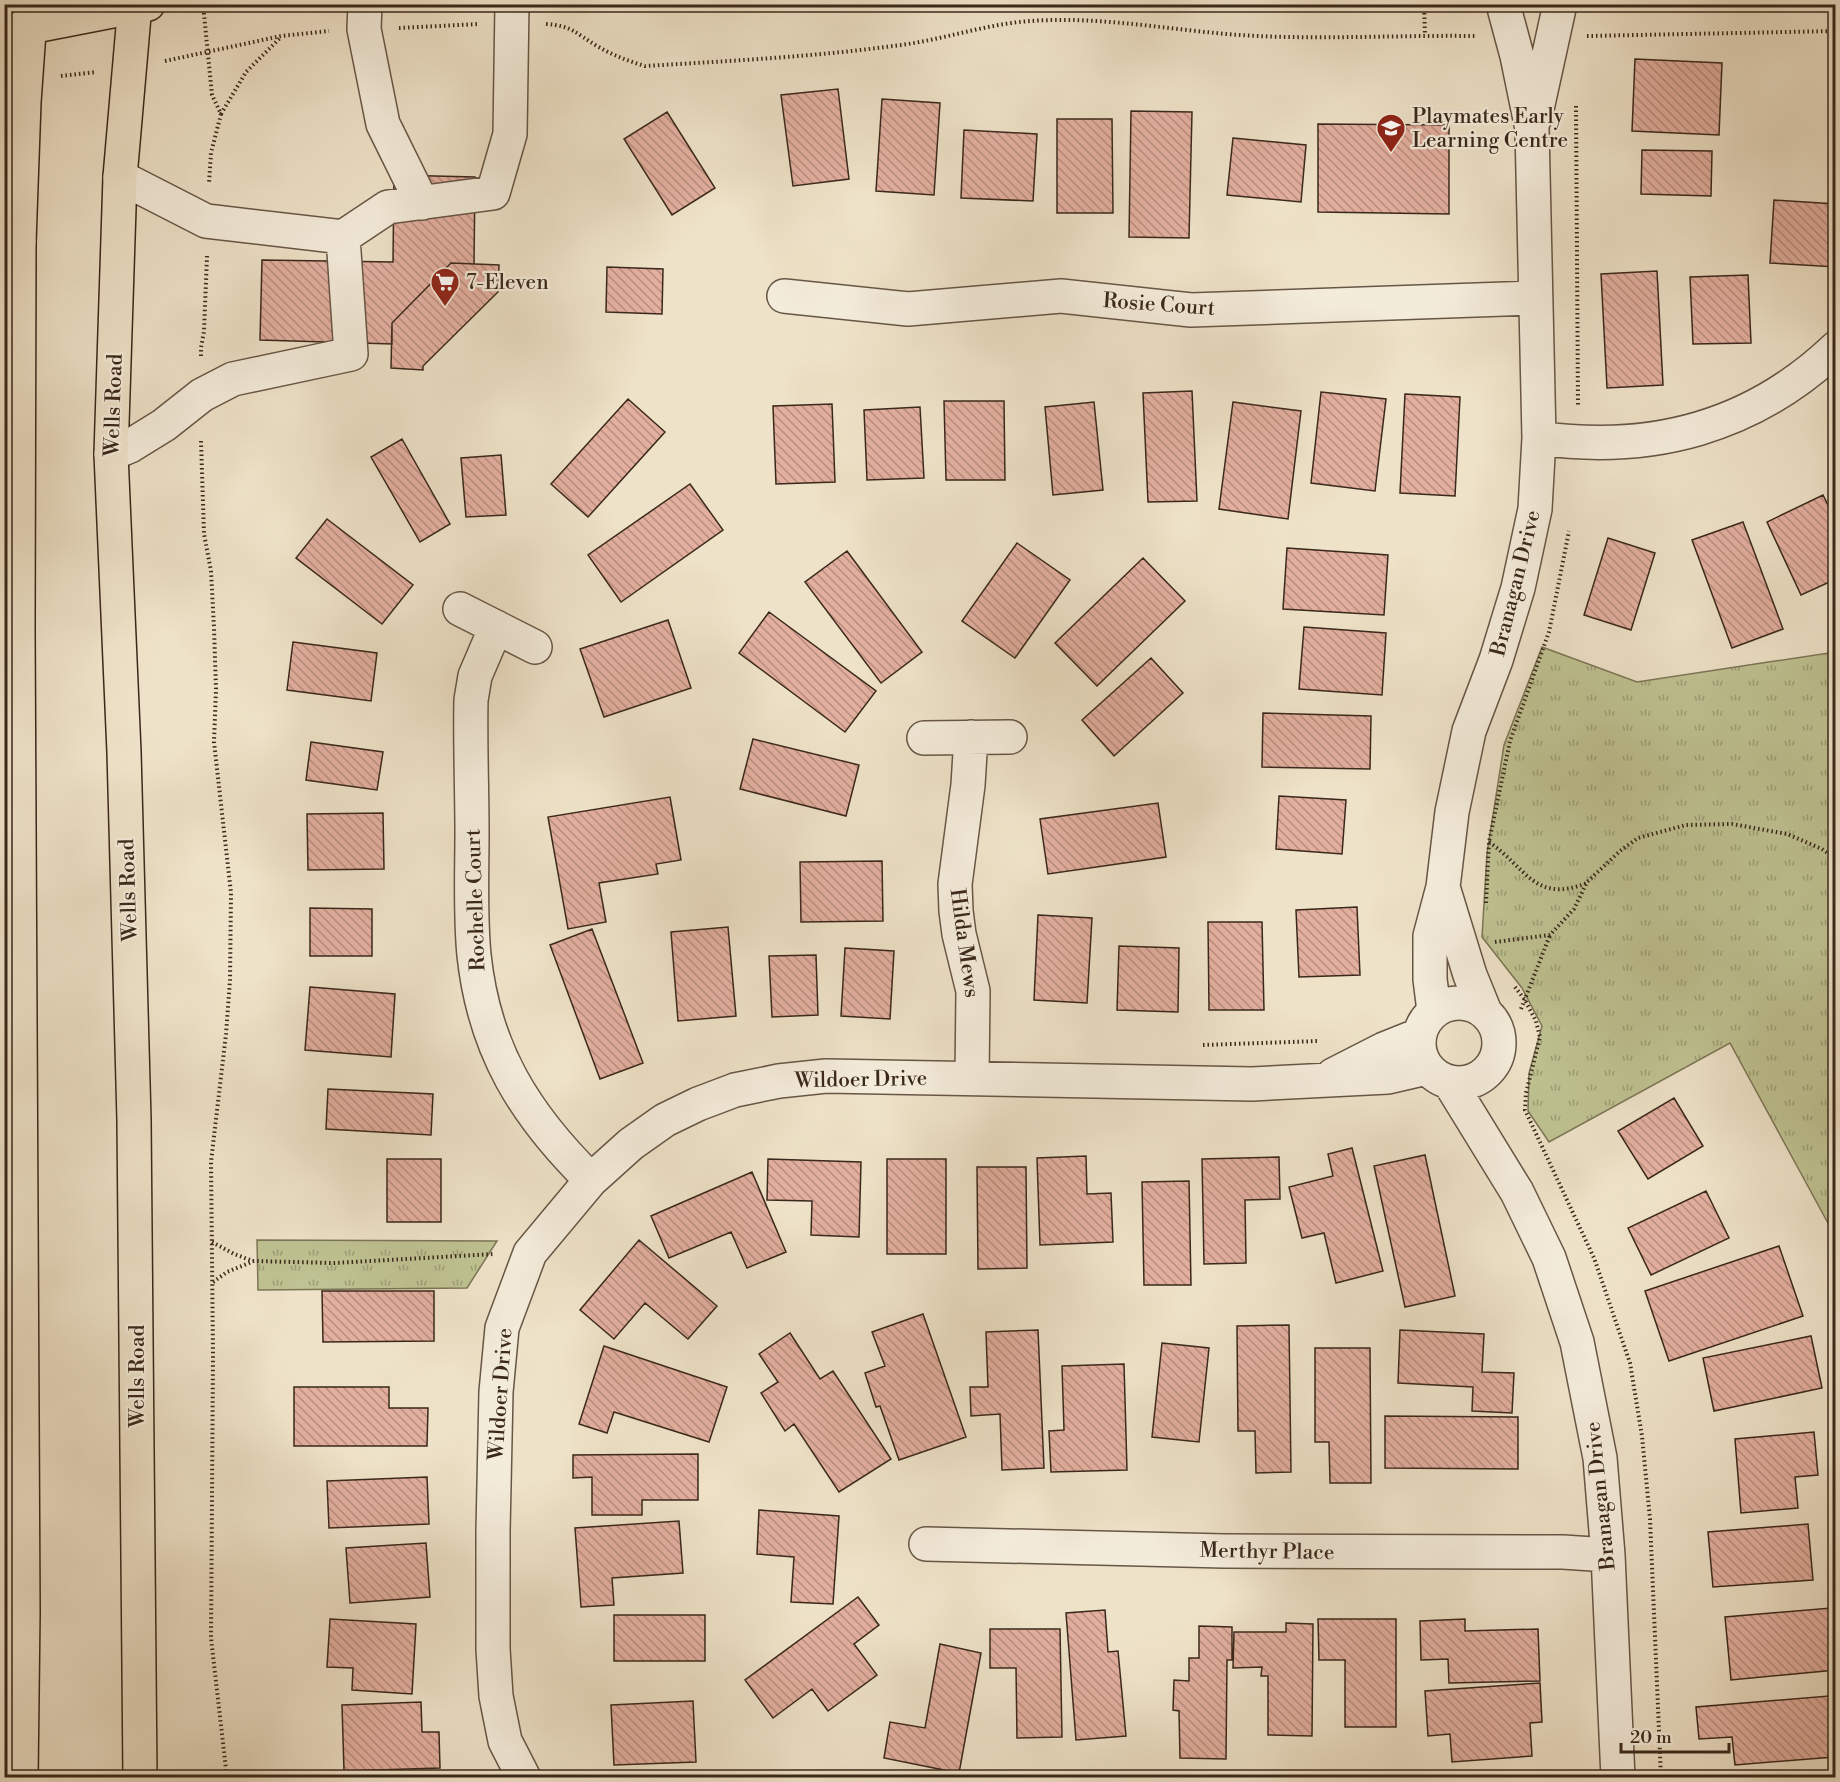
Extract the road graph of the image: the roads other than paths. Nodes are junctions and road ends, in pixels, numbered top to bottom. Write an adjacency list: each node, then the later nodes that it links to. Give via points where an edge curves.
1 (1503, 4): 7 (street, Branagan Drive)
2 (1560, 4): 7 (street, Branagan Drive)
3 (139, 5): 6 (main road); 8 (main road, Wells Road, via 128,69)
4 (513, 13): 9 (street, via 510,134 493,193)
5 (365, 17): 9 (street, via 383,123)
6 (22, 21): 10 (main road, via 26,81)
7 (1532, 129): 13 (street, Branagan Drive)
8 (120, 177): 11 (street, via 206,221); 16 (main road, Wells Road)
9 (422, 203): 11 (street, via 388,207)
10 (12, 232): 32 (main road, via 23,1600)
11 (343, 237): 16 (street, via 351,354 233,379 202,395 130,446)
12 (784, 296): 13 (street, Rosie Court, via 908,309 1061,296 1191,310)
13 (1535, 298): 15 (street, Branagan Drive)
14 (1836, 348): 15 (street, via 1790,385 1747,411 1710,426 1628,443)
15 (1539, 438): 23 (street, Branagan Drive, via 1535,509 1518,588 1469,730 1452,813)
16 (111, 454): 33 (main road, Wells Road, via 134,1120)
17 (460, 609): 18 (street)
18 (496, 627): 19 (street); 29 (street, Rochelle Court, via 475,676 471,700 472,909 480,992 498,1051 525,1105)
19 (535, 646)
20 (971, 737): 21 (street); 22 (street); 27 (street, Hilda Mews, via 955,893 959,934 973,991)
21 (1010, 737)
22 (924, 738)
23 (1443, 888): 24 (street, Branagan Drive, via 1470,975); 25 (street, Branagan Drive, via 1430,936)
24 (1490, 1017): 25 (street, via 1473,1005 1459,1002 1446,1005); 26 (street, via 1499,1034 1498,1053 1490,1070)
25 (1426, 1023): 26 (street, via 1418,1047 1421,1058); 28 (street, Wildoer Drive)
26 (1452, 1076): 28 (street, Wildoer Drive); 31 (street, Branagan Drive, via 1549,1258 1577,1342 1600,1458)
27 (972, 1078): 28 (street, Wildoer Drive, via 1252,1084); 29 (street, Wildoer Drive, via 826,1076 735,1090 665,1120)
28 (1323, 1080)
29 (591, 1180): 34 (street, Wildoer Drive, via 530,1253 502,1328 496,1392 493,1649 496,1696 505,1741)
30 (926, 1544): 31 (street, Merthyr Place, via 1224,1551 1563,1552)
31 (1608, 1556): 35 (street, Branagan Drive)
32 (15, 1756)
33 (140, 1778)
34 (524, 1778)
35 (1618, 1778)

